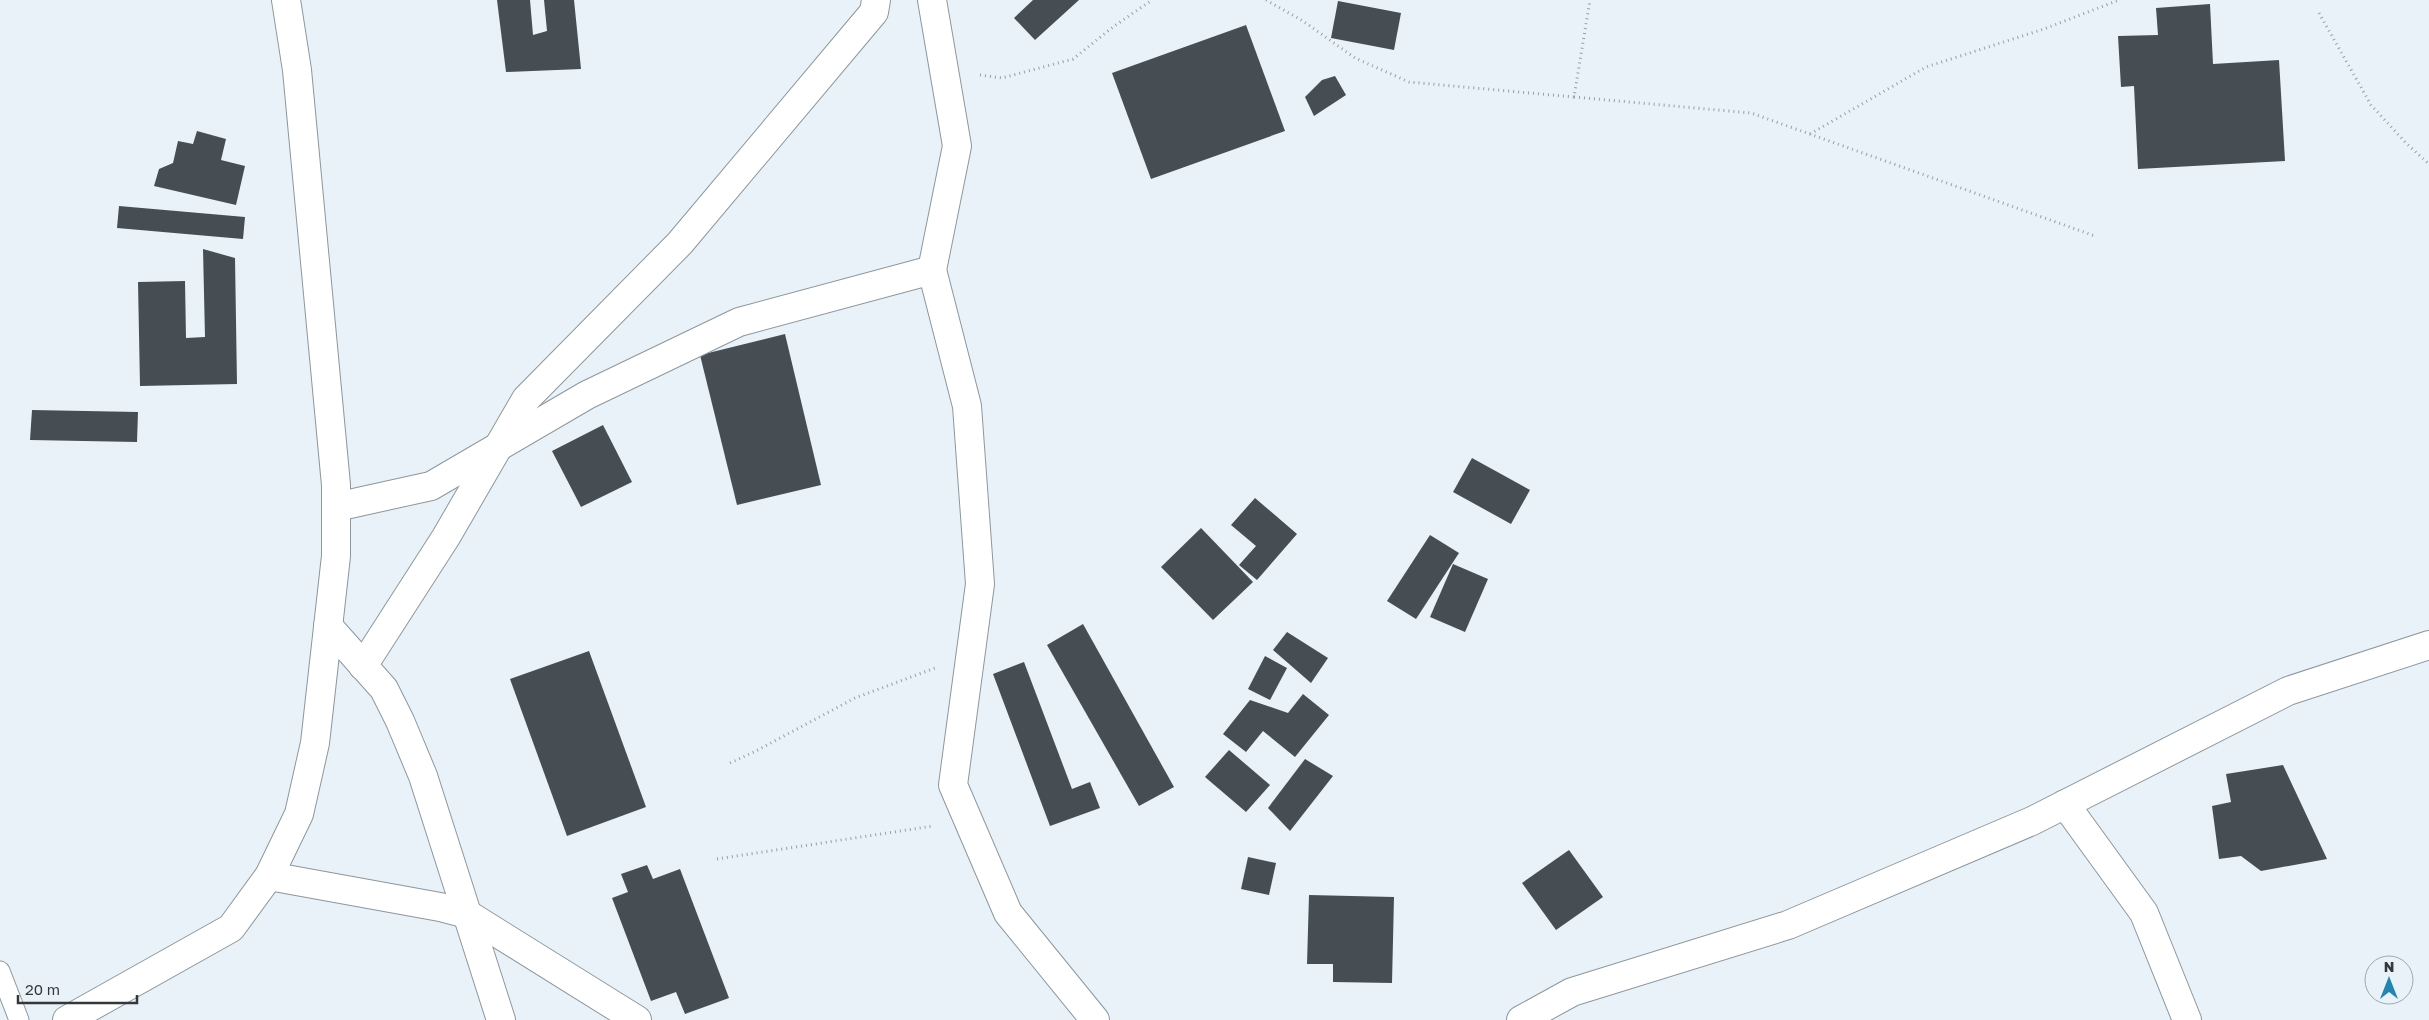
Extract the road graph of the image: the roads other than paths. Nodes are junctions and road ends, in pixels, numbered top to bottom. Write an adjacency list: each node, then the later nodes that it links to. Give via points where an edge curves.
1 (286, 0): 6 (street, via 298,80)
2 (876, 0): 5 (street, via 874,12 680,243 526,399)
3 (932, 0): 4 (street, via 957,146)
4 (932, 270): 5 (street, via 739,322 587,395); 18 (street, via 966,406 980,584 953,786 1008,913)
5 (498, 447): 6 (street, via 431,486); 9 (street, via 446,537)
6 (336, 507): 7 (street, via 336,556)
7 (328, 626): 9 (street); 11 (street, via 315,743 299,814)
8 (2429, 645): 10 (street, via 2288,690)
9 (363, 666): 12 (street, via 384,689 400,721 422,776)
10 (2066, 804): 19 (street, via 2032,822 1788,925 1572,992); 20 (street, via 2144,913)
11 (269, 876): 12 (street); 15 (street, via 231,928)
12 (467, 914): 16 (street); 17 (street)
13 (0, 972): 14 (lane)
14 (19, 1020)
15 (67, 1020)
16 (501, 1020)
17 (637, 1020)
18 (1095, 1020)
19 (1521, 1020)
20 (2187, 1020)

